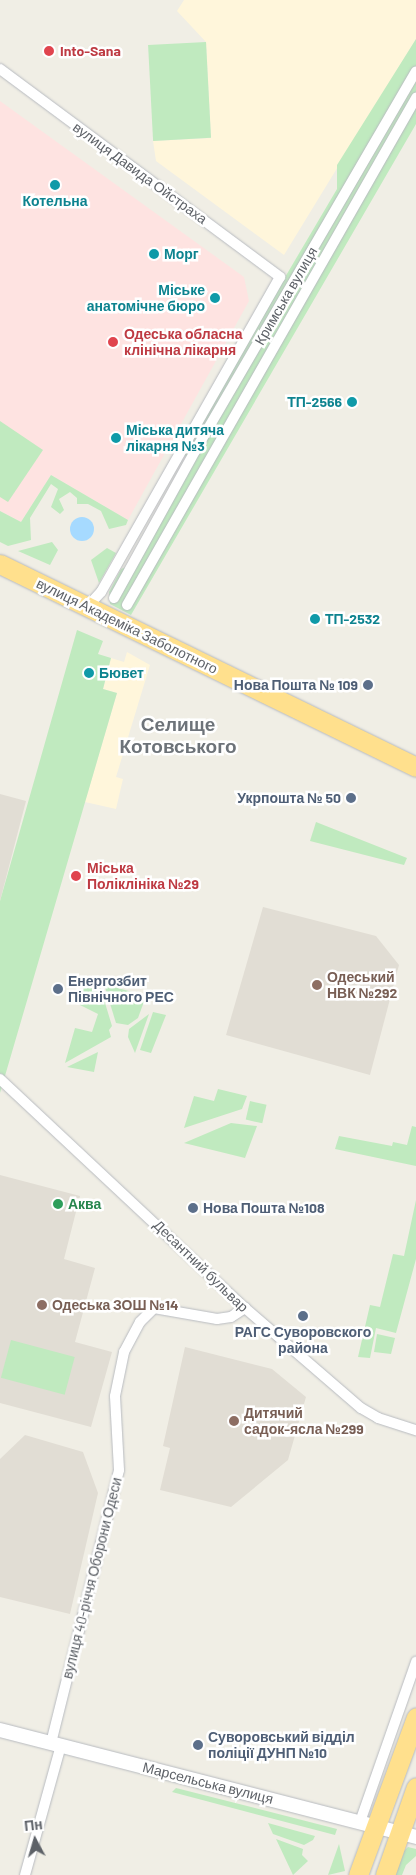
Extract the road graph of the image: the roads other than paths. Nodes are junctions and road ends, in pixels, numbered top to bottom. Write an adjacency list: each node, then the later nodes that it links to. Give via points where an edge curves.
1 (0, 69): 4 (street, вулиця Давида Ойстраха)
2 (416, 72): 6 (street, Кримська вулиця, via 195,451)
3 (416, 98): 7 (street, Кримська вулиця)
4 (280, 276): 8 (street, Кримська вулиця, via 100,592)
5 (0, 564): 8 (highway, вулиця Академіка Заболотного)
6 (114, 598)
7 (126, 605)
8 (88, 606): 9 (highway, вулиця Академіка Заболотного)
9 (416, 767)
10 (0, 1079): 11 (street, Десантний бульвар)
11 (245, 1308): 12 (street, Десантний бульвар, via 361,1408 378,1418); 16 (street, вулиця 40-річчя Оборони Одеси, via 232,1317 217,1319 154,1308 140,1322 124,1352 115,1396 119,1470)
12 (416, 1430)
13 (416, 1662): 18 (street)
14 (416, 1717): 18 (highway)
15 (0, 1730): 16 (street, Марсельська вулиця)
16 (56, 1744): 18 (street, Марсельська вулиця); 20 (street)
17 (416, 1787): 19 (highway)
18 (368, 1824): 19 (street, Марсельська вулиця); 21 (highway)
19 (408, 1834): 22 (highway)
20 (25, 1875)
21 (358, 1875)
22 (385, 1875)

